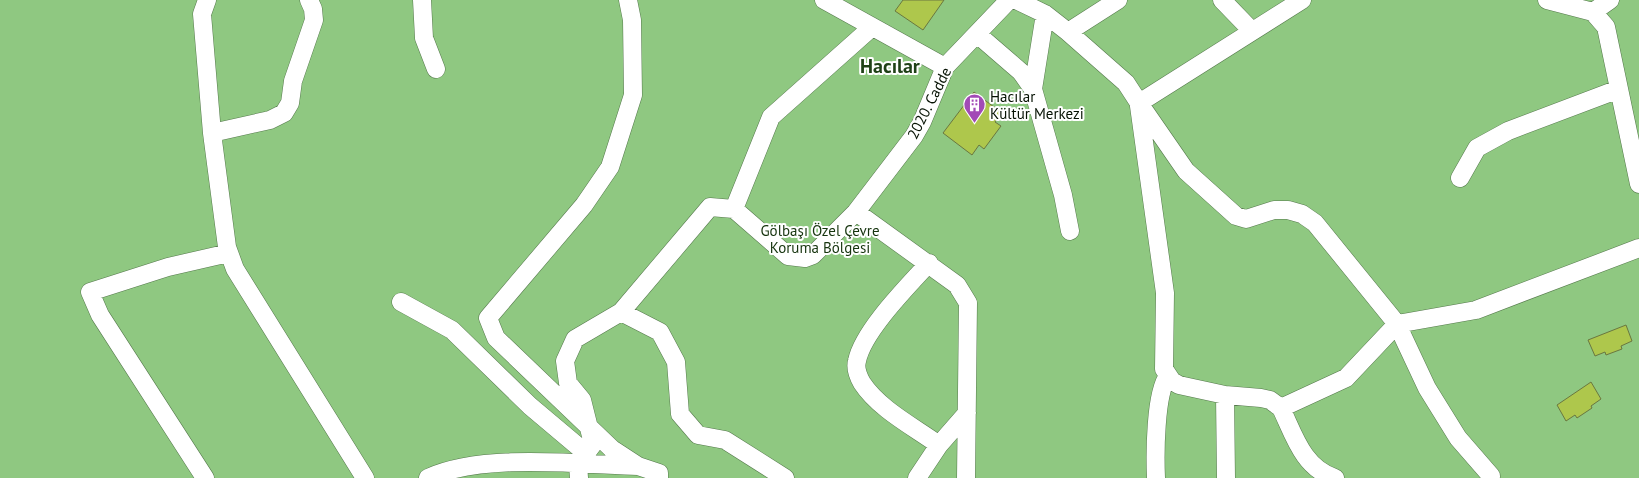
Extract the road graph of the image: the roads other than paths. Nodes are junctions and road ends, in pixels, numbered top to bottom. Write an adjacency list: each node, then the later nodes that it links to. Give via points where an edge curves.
1 (207, 0): 24 (street, via 202,14)
2 (309, 0): 24 (street, via 314,20 293,81 287,110 276,119)
3 (422, 0): 20 (street, via 424,38)
4 (628, 0): 41 (street, via 632,20 633,95 610,167 584,205 488,318 496,338)
5 (824, 0): 15 (street)
6 (1009, 0): 18 (street, 2020. Cadde)
7 (1016, 0): 14 (street)
8 (1118, 0): 17 (street)
9 (1222, 0): 16 (street)
10 (1302, 0): 16 (street)
11 (1546, 0): 13 (street)
12 (1610, 0): 13 (street)
13 (1593, 12): 22 (street, via 1606,27)
14 (1046, 14): 17 (street); 21 (street)
15 (872, 28): 19 (street); 28 (street, via 771,117)
16 (1252, 31): 23 (street)
17 (1068, 32): 23 (street, via 1126,83)
18 (977, 34): 19 (street, 2020. Cadde); 21 (street, via 1021,72)
19 (945, 68): 29 (street, 2020. Cadde, via 914,136)
20 (436, 70)
21 (1033, 88): 30 (street)
22 (1619, 89): 25 (street); 26 (street, via 1508,132 1477,148)
23 (1139, 104): 36 (street, via 1186,171 1236,216 1246,219 1274,210 1288,210 1315,223); 37 (street, via 1165,293 1162,360)
24 (212, 133): 32 (street)
25 (1635, 145): 27 (street)
26 (1460, 178)
27 (1639, 184)
28 (734, 209): 29 (street, 2020. Cadde, via 788,256 805,258 814,255); 35 (street, via 710,207)
29 (856, 212): 33 (street)
30 (1070, 231)
31 (1639, 248): 36 (street, via 1476,310)
32 (229, 253): 46 (street, via 168,267 90,292 100,315); 47 (street, via 240,278)
33 (929, 263): 40 (street, via 957,284 968,303); 42 (street, via 889,308 860,349 856,371 868,392)
34 (401, 302): 43 (street, via 452,330 530,406)
35 (621, 312): 41 (street, via 576,339 565,361 568,383 582,400); 50 (street, via 660,332 676,362 680,414 698,435 725,440)
36 (1397, 324): 39 (street, via 1346,378); 45 (street, via 1427,388 1458,438)
37 (1168, 376): 38 (street, via 1179,385); 53 (street, via 1162,383 1159,397)
38 (1225, 395): 39 (street, via 1270,400); 54 (street)
39 (1282, 408): 55 (street, via 1304,456 1314,467)
40 (967, 414): 42 (street); 52 (street)
41 (591, 430): 43 (street, via 593,444); 44 (street)
42 (939, 445): 51 (street)
43 (581, 465): 44 (street); 48 (street, via 490,463 441,472)
44 (638, 466): 49 (street, via 659,473)
45 (1489, 477)
46 (205, 478)
47 (365, 478)
48 (428, 478)
49 (659, 478)
50 (784, 478)
51 (917, 478)
52 (966, 478)
53 (1156, 478)
54 (1226, 478)
55 (1335, 478)

